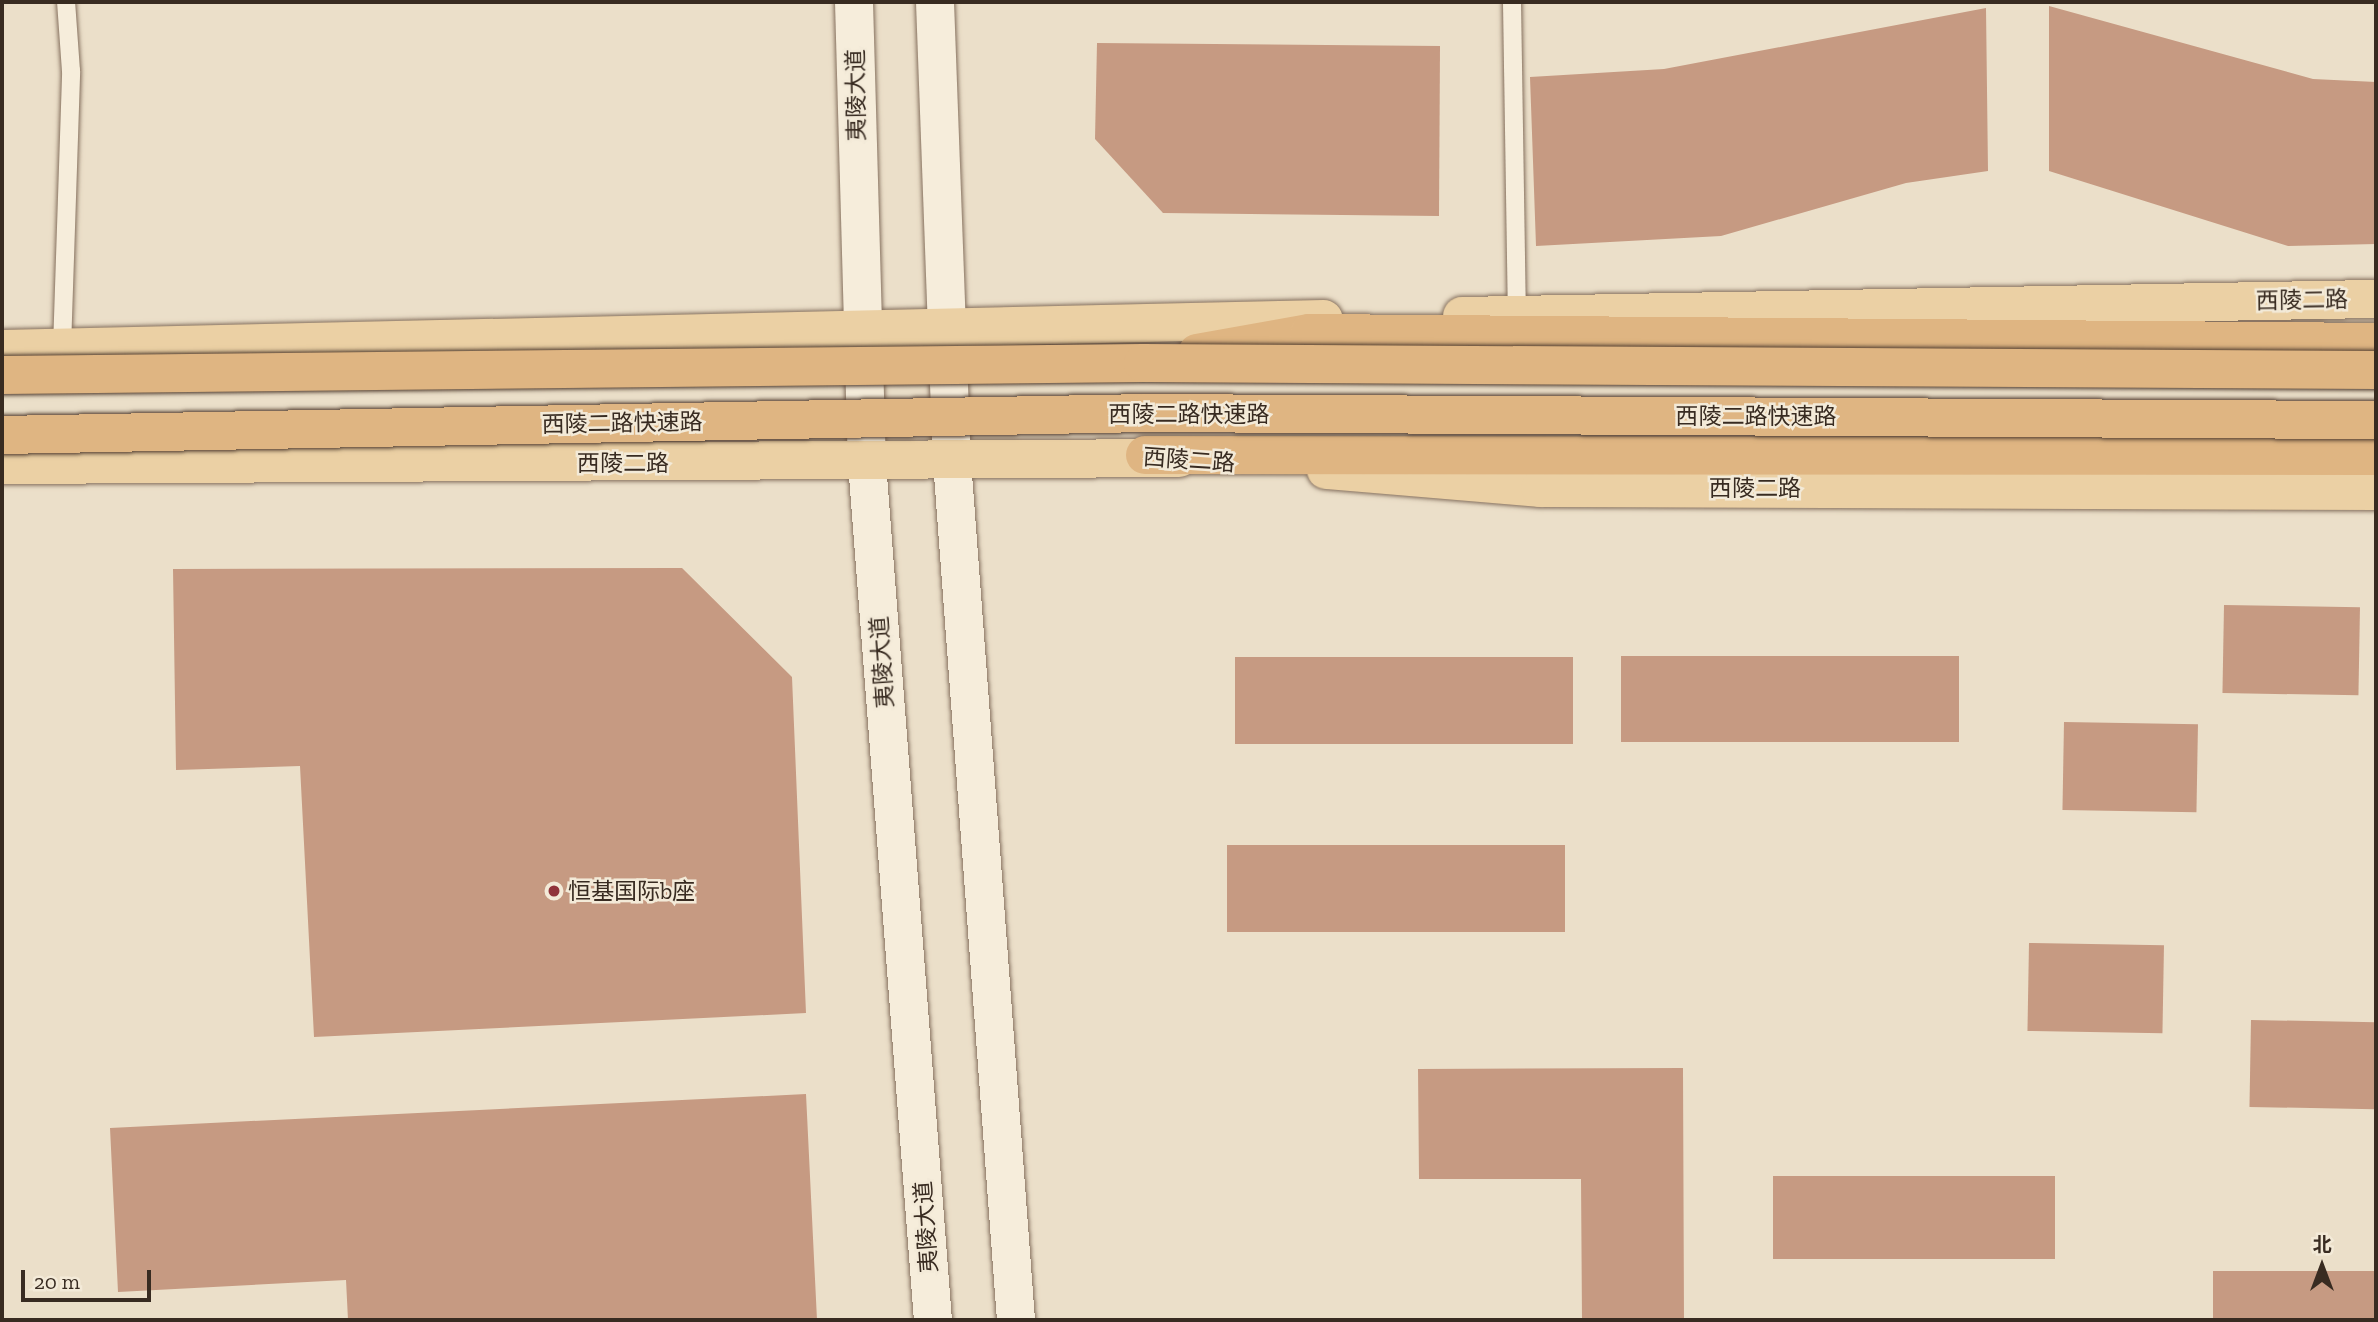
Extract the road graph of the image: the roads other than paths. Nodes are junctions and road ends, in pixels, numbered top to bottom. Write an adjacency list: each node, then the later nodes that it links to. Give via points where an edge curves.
1 (66, 2): 10 (lane, via 71,71)
2 (854, 2): 8 (main road, 夷陵大道)
3 (935, 2): 7 (main road)
4 (1512, 2): 6 (lane)
5 (2376, 299): 6 (main road, 西陵二路)
6 (1517, 315): 7 (main road, 西陵二路)
7 (948, 326): 8 (main road, 西陵二路); 19 (main road)
8 (861, 329): 10 (main road, 西陵二路); 20 (main road, 夷陵大道)
9 (2376, 342): 12 (highway, bridge, via 1309,333)
10 (62, 348): 11 (main road, 西陵二路)
11 (2, 349)
12 (1143, 363): 13 (highway, bridge); 14 (highway, bridge)
13 (2376, 370)
14 (2, 375)
15 (2376, 420): 16 (highway, 西陵二路快速路, bridge, via 1146,413)
16 (2, 435)
17 (1145, 455): 18 (highway); 19 (main road, 西陵二路); 22 (main road, 西陵二路, via 1539,488)
18 (2376, 456)
19 (952, 461): 20 (main road, 西陵二路); 24 (main road)
20 (867, 463): 21 (main road, 西陵二路); 23 (main road, 夷陵大道)
21 (2, 465)
22 (2376, 491)
23 (933, 1320)
24 (1016, 1320)

